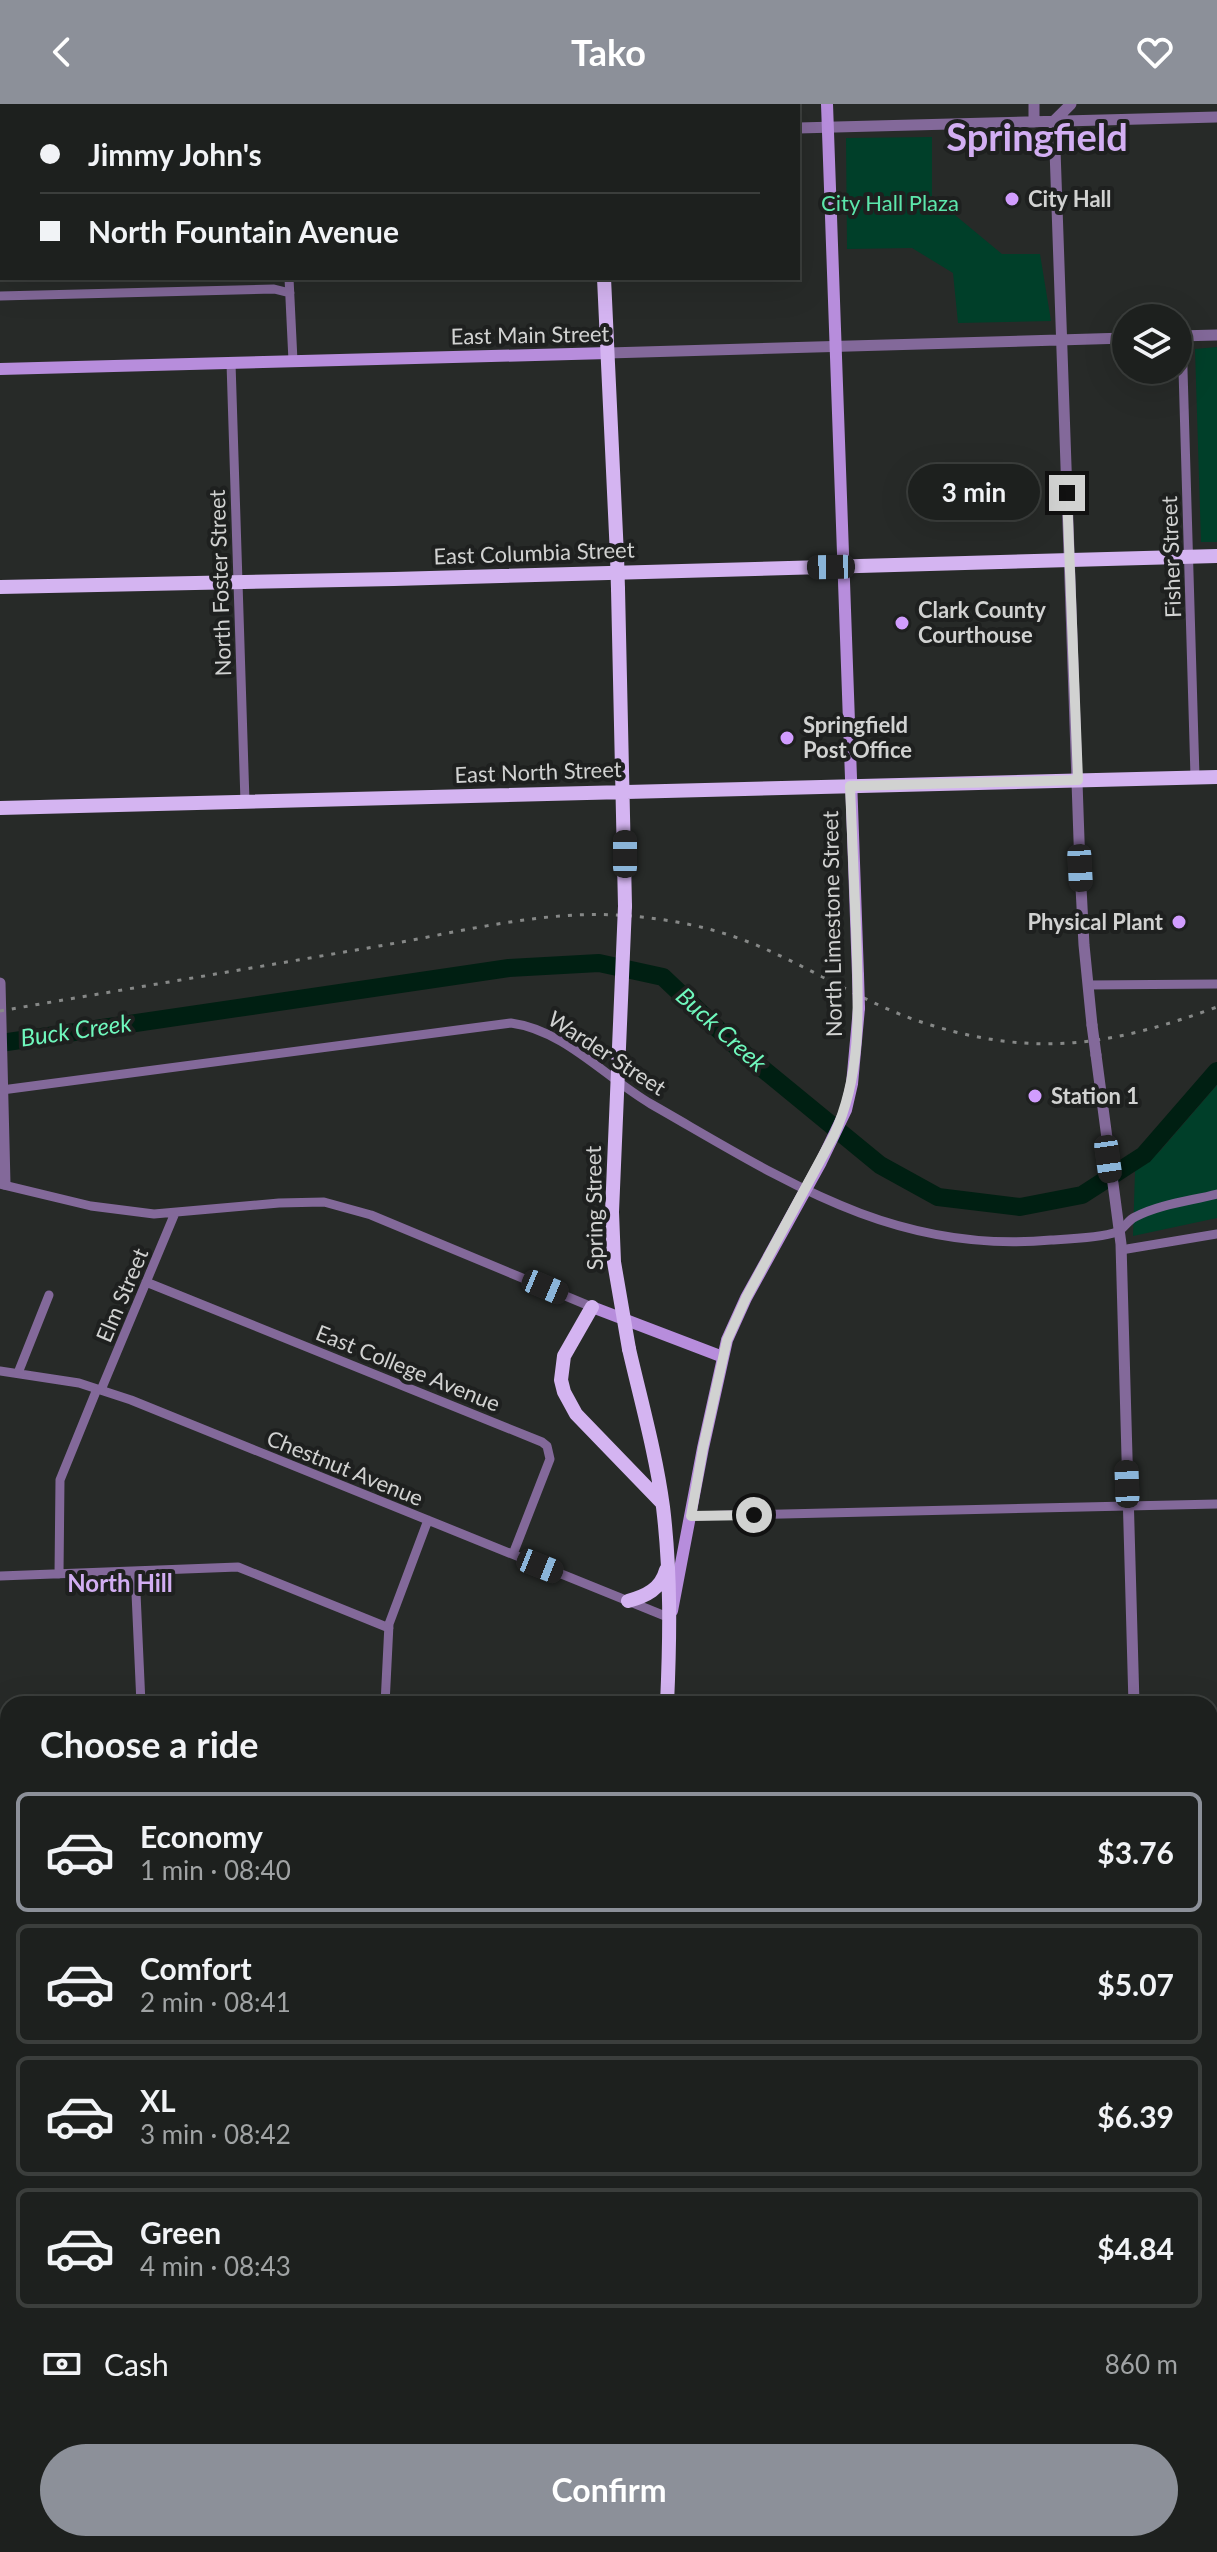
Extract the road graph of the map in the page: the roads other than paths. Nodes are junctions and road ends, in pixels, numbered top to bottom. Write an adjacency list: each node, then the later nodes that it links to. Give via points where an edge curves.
1 (827, 104): 7 (main road, North Limestone Street)
2 (1034, 104): 6 (street)
3 (1071, 104): 5 (street)
4 (1217, 117): 5 (street)
5 (1054, 121): 6 (street); 16 (street)
6 (1034, 122): 7 (street)
7 (828, 127): 8 (street); 17 (main road, North Limestone Street)
8 (800, 128)
9 (289, 280): 11 (street)
10 (604, 280): 18 (main road, Spring Street)
11 (290, 293): 12 (street, via 274,289); 19 (street)
12 (0, 296)
13 (1217, 335): 14 (street)
14 (1192, 336)
15 (1112, 338): 16 (street, East Main Street)
16 (1062, 340): 17 (street, East Main Street); 25 (street)
17 (835, 347): 18 (street, East Main Street); 26 (main road, North Limestone Street)
18 (608, 353): 19 (main road, East Main Street); 33 (main road, Spring Street, bridge)
19 (293, 361): 20 (main road, East Main Street)
20 (231, 363): 21 (main road, East Main Street); 27 (street, North Foster Street)
21 (0, 369)
22 (1182, 384): 24 (street, Fisher Street)
23 (1217, 556): 24 (main road, East Columbia Street)
24 (1189, 557): 25 (main road, East Columbia Street); 29 (street, Fisher Street)
25 (1070, 560): 26 (main road, East Columbia Street); 31 (street)
26 (842, 566): 27 (main road, East Columbia Street); 32 (main road, North Limestone Street)
27 (238, 581): 28 (main road, East Columbia Street); 34 (street, North Foster Street)
28 (0, 587)
29 (1195, 777): 30 (main road, East North Street); 31 (main road, East North Street)
30 (1217, 777)
31 (1078, 780): 32 (main road, East North Street); 38 (street)
32 (850, 786): 33 (main road, East North Street); 42 (main road, North Limestone Street, bridge, via 859,1008 851,1086 846,1110)
33 (624, 792): 34 (main road, East North Street); 55 (main road, Spring Street, bridge, via 614,1262)
34 (245, 802): 35 (main road, East North Street)
35 (0, 808)
36 (0, 983): 39 (street)
37 (1217, 984): 38 (street)
38 (1088, 985): 45 (street, bridge)
39 (2, 1023): 40 (street)
40 (2, 1083): 41 (street); 42 (street, Warder Street, via 511,1023 554,1037 630,1092)
41 (3, 1184): 44 (street, via 126,1212)
42 (805, 1190): 45 (street, Warder Street, via 865,1216 962,1241 1018,1243); 51 (main road, North Limestone Street, via 746,1298)
43 (1217, 1194): 45 (street, via 1132,1218)
44 (175, 1213): 48 (street, Elm Street); 50 (street, via 308,1201 345,1207)
45 (1119, 1232): 47 (street)
46 (1217, 1234): 47 (street)
47 (1121, 1250): 57 (street)
48 (146, 1282): 54 (street, Elm Street); 60 (street, East College Avenue, via 542,1442 550,1459)
49 (49, 1295): 53 (street)
50 (592, 1307): 51 (main road); 55 (main road, via 564,1356 564,1392 576,1414)
51 (723, 1357): 58 (main road, North Limestone Street)
52 (0, 1371): 53 (street, Chestnut Avenue)
53 (18, 1373): 54 (street, Chestnut Avenue)
54 (99, 1389): 59 (street, Chestnut Avenue); 63 (street, Elm Street, via 60,1480)
55 (662, 1503): 61 (main road, Spring Street)
56 (1217, 1504): 57 (street)
57 (1128, 1506): 58 (street); 71 (street)
58 (691, 1516): 66 (main road, North Limestone Street)
59 (428, 1520): 60 (street, Chestnut Avenue); 67 (street)
60 (513, 1554): 65 (street, Chestnut Avenue)
61 (668, 1561): 65 (main road, via 656,1588); 66 (main road, Spring Street)
62 (135, 1571): 63 (street); 67 (street, via 238,1567); 68 (street)
63 (59, 1574): 64 (street)
64 (0, 1576)
65 (628, 1601): 66 (street, Chestnut Avenue)
66 (670, 1618): 70 (main road, North Limestone Street)
67 (389, 1628): 69 (street)
68 (141, 1696)
69 (385, 1696)
70 (667, 1696)
71 (1134, 1696)

